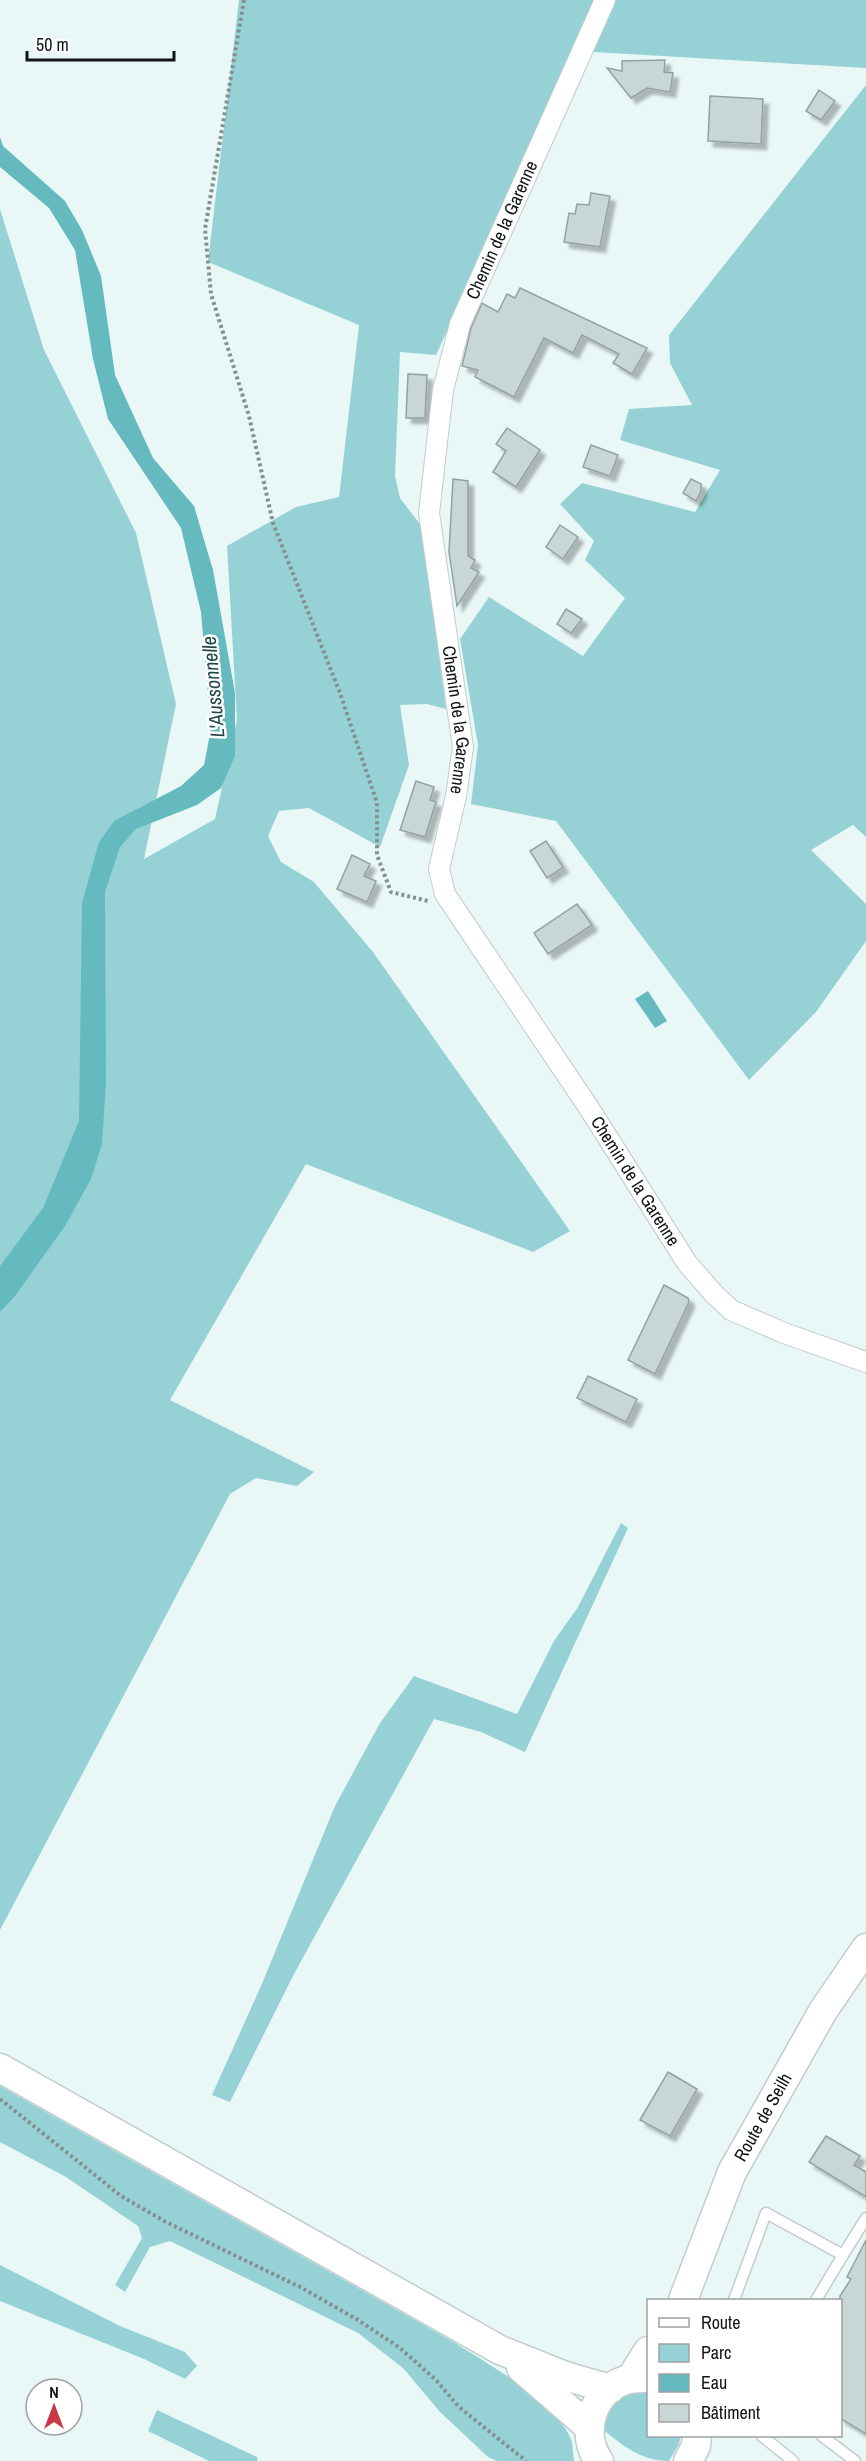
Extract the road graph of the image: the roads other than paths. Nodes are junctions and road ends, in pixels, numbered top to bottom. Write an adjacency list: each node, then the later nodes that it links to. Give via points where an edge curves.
1 (605, 0): 2 (street, Chemin de la Garenne, via 460,324 443,390 429,513 463,747 439,869 445,894 589,1108 687,1263 731,1310)
2 (866, 1362)
3 (866, 1948): 7 (main road, Route de Seilh, via 823,2012 732,2172)
4 (0, 2068): 10 (main road)
5 (866, 2218): 6 (lane)
6 (843, 2255): 8 (lane, via 766,2213); 9 (lane)
7 (684, 2299)
8 (735, 2299)
9 (817, 2299)
10 (500, 2350): 12 (main road, via 565,2376); 13 (main road)
11 (647, 2353): 12 (main road)
12 (630, 2382): 13 (main road, via 599,2399)
13 (589, 2427): 16 (main road, via 590,2442)
14 (763, 2437): 17 (lane)
15 (823, 2437): 18 (lane)
16 (599, 2461)
17 (793, 2461)
18 (855, 2461)

